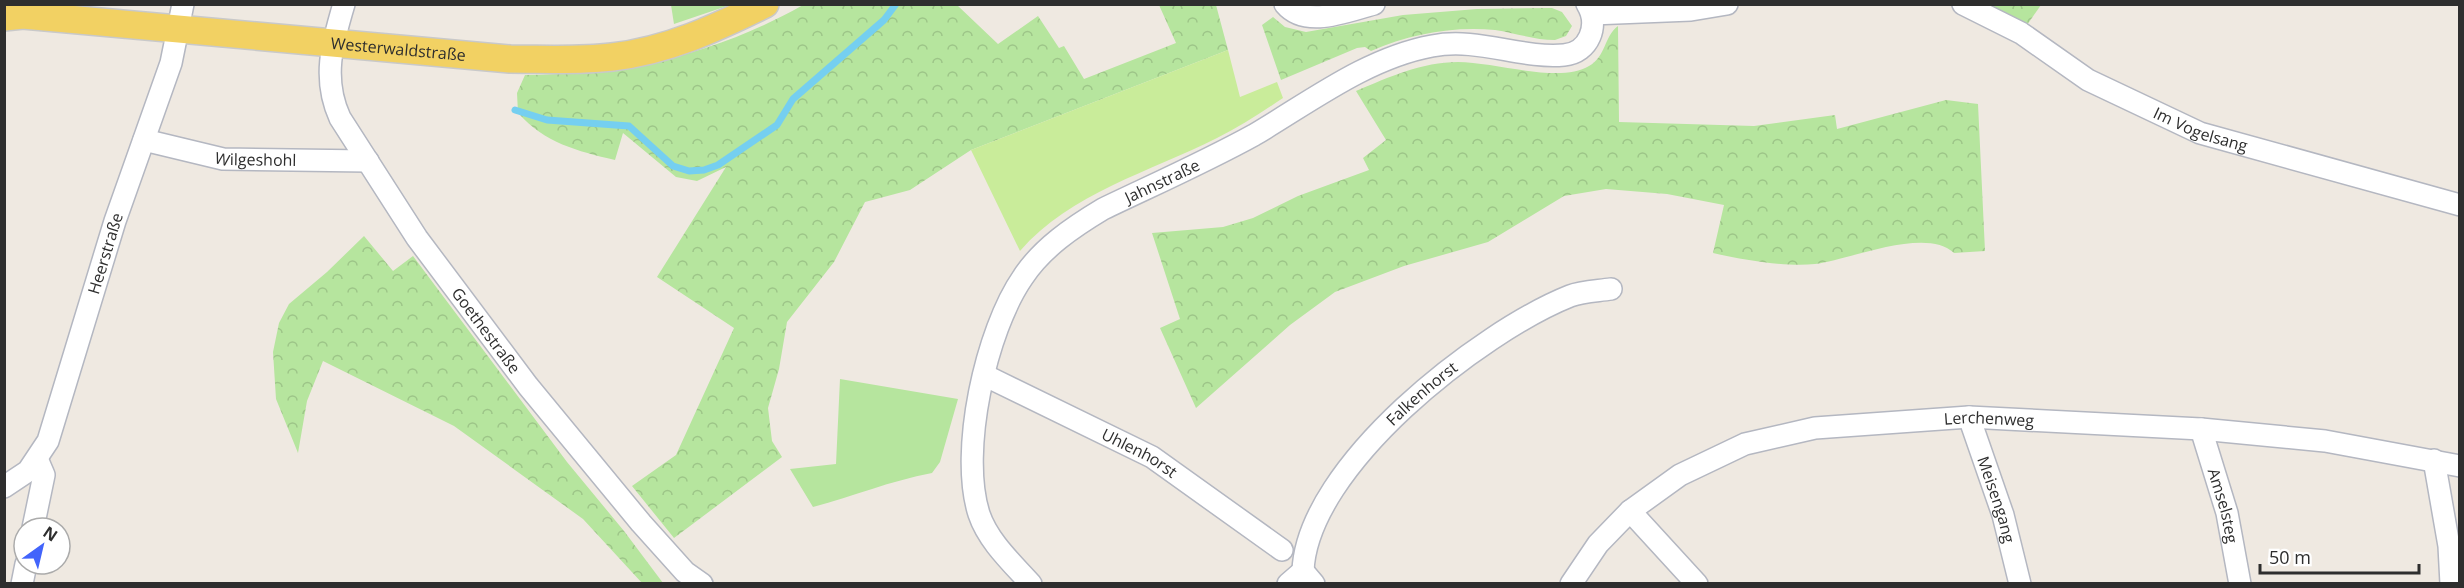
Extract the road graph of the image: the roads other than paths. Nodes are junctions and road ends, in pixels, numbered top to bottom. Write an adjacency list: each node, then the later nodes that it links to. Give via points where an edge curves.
1 (344, 4): 10 (street, Goethestraße)
2 (765, 4): 10 (main road, Westerwaldstraße, via 683,41 582,60)
3 (1285, 4): 4 (street, via 1309,17)
4 (1374, 4)
5 (1727, 4): 7 (street, via 1691,10)
6 (1963, 4): 13 (street, Im Vogelsang, via 2021,33 2088,80 2200,134)
7 (1590, 9): 15 (street, Jahnstraße, via 1592,32 1582,48 1565,55 1463,43 1432,46 1399,56 1355,75 1252,135 1080,223 1023,276 1000,323)
8 (11, 12): 9 (main road, Westerwaldstraße)
9 (181, 16): 10 (main road, Westerwaldstraße); 11 (street, Heerstraße, via 171,63)
10 (332, 44): 12 (street, Goethestraße, via 328,76 332,100)
11 (144, 140): 12 (street, Wilgeshohl, via 223,159); 19 (street, Heerstraße, via 115,221 53,427)
12 (368, 161): 26 (street, Goethestraße, via 417,238 528,386 640,523 685,572)
13 (2460, 205)
14 (1611, 289): 25 (street, Falkenhorst, via 1572,294 1537,312 1428,384 1384,427 1342,477 1320,513 1304,553)
15 (984, 375): 24 (street, Uhlenhorst, via 1152,457); 27 (street, Jahnstraße, via 972,452 972,487 987,530)
16 (1969, 417): 17 (street, Lerchenweg); 22 (street, Lerchenweg, via 1815,428 1745,444 1699,465); 30 (street, Meisengang, via 2003,514)
17 (2201, 429): 18 (street, Lerchenweg, via 2325,441); 31 (street, Amselsteg, via 2227,513)
18 (2434, 460): 20 (street, Lerchenweg); 32 (street, via 2449,546)
19 (38, 461): 21 (street, Heerstraße, via 20,479); 23 (street, via 44,475)
20 (2460, 466)
21 (4, 487)
22 (1630, 511): 28 (street, Lerchenweg, via 1598,544); 29 (street)
23 (35, 516)
24 (1282, 550)
25 (1301, 579)
26 (702, 584)
27 (1031, 584)
28 (1571, 584)
29 (1697, 584)
30 (2020, 584)
31 (2240, 584)
32 (2451, 584)

